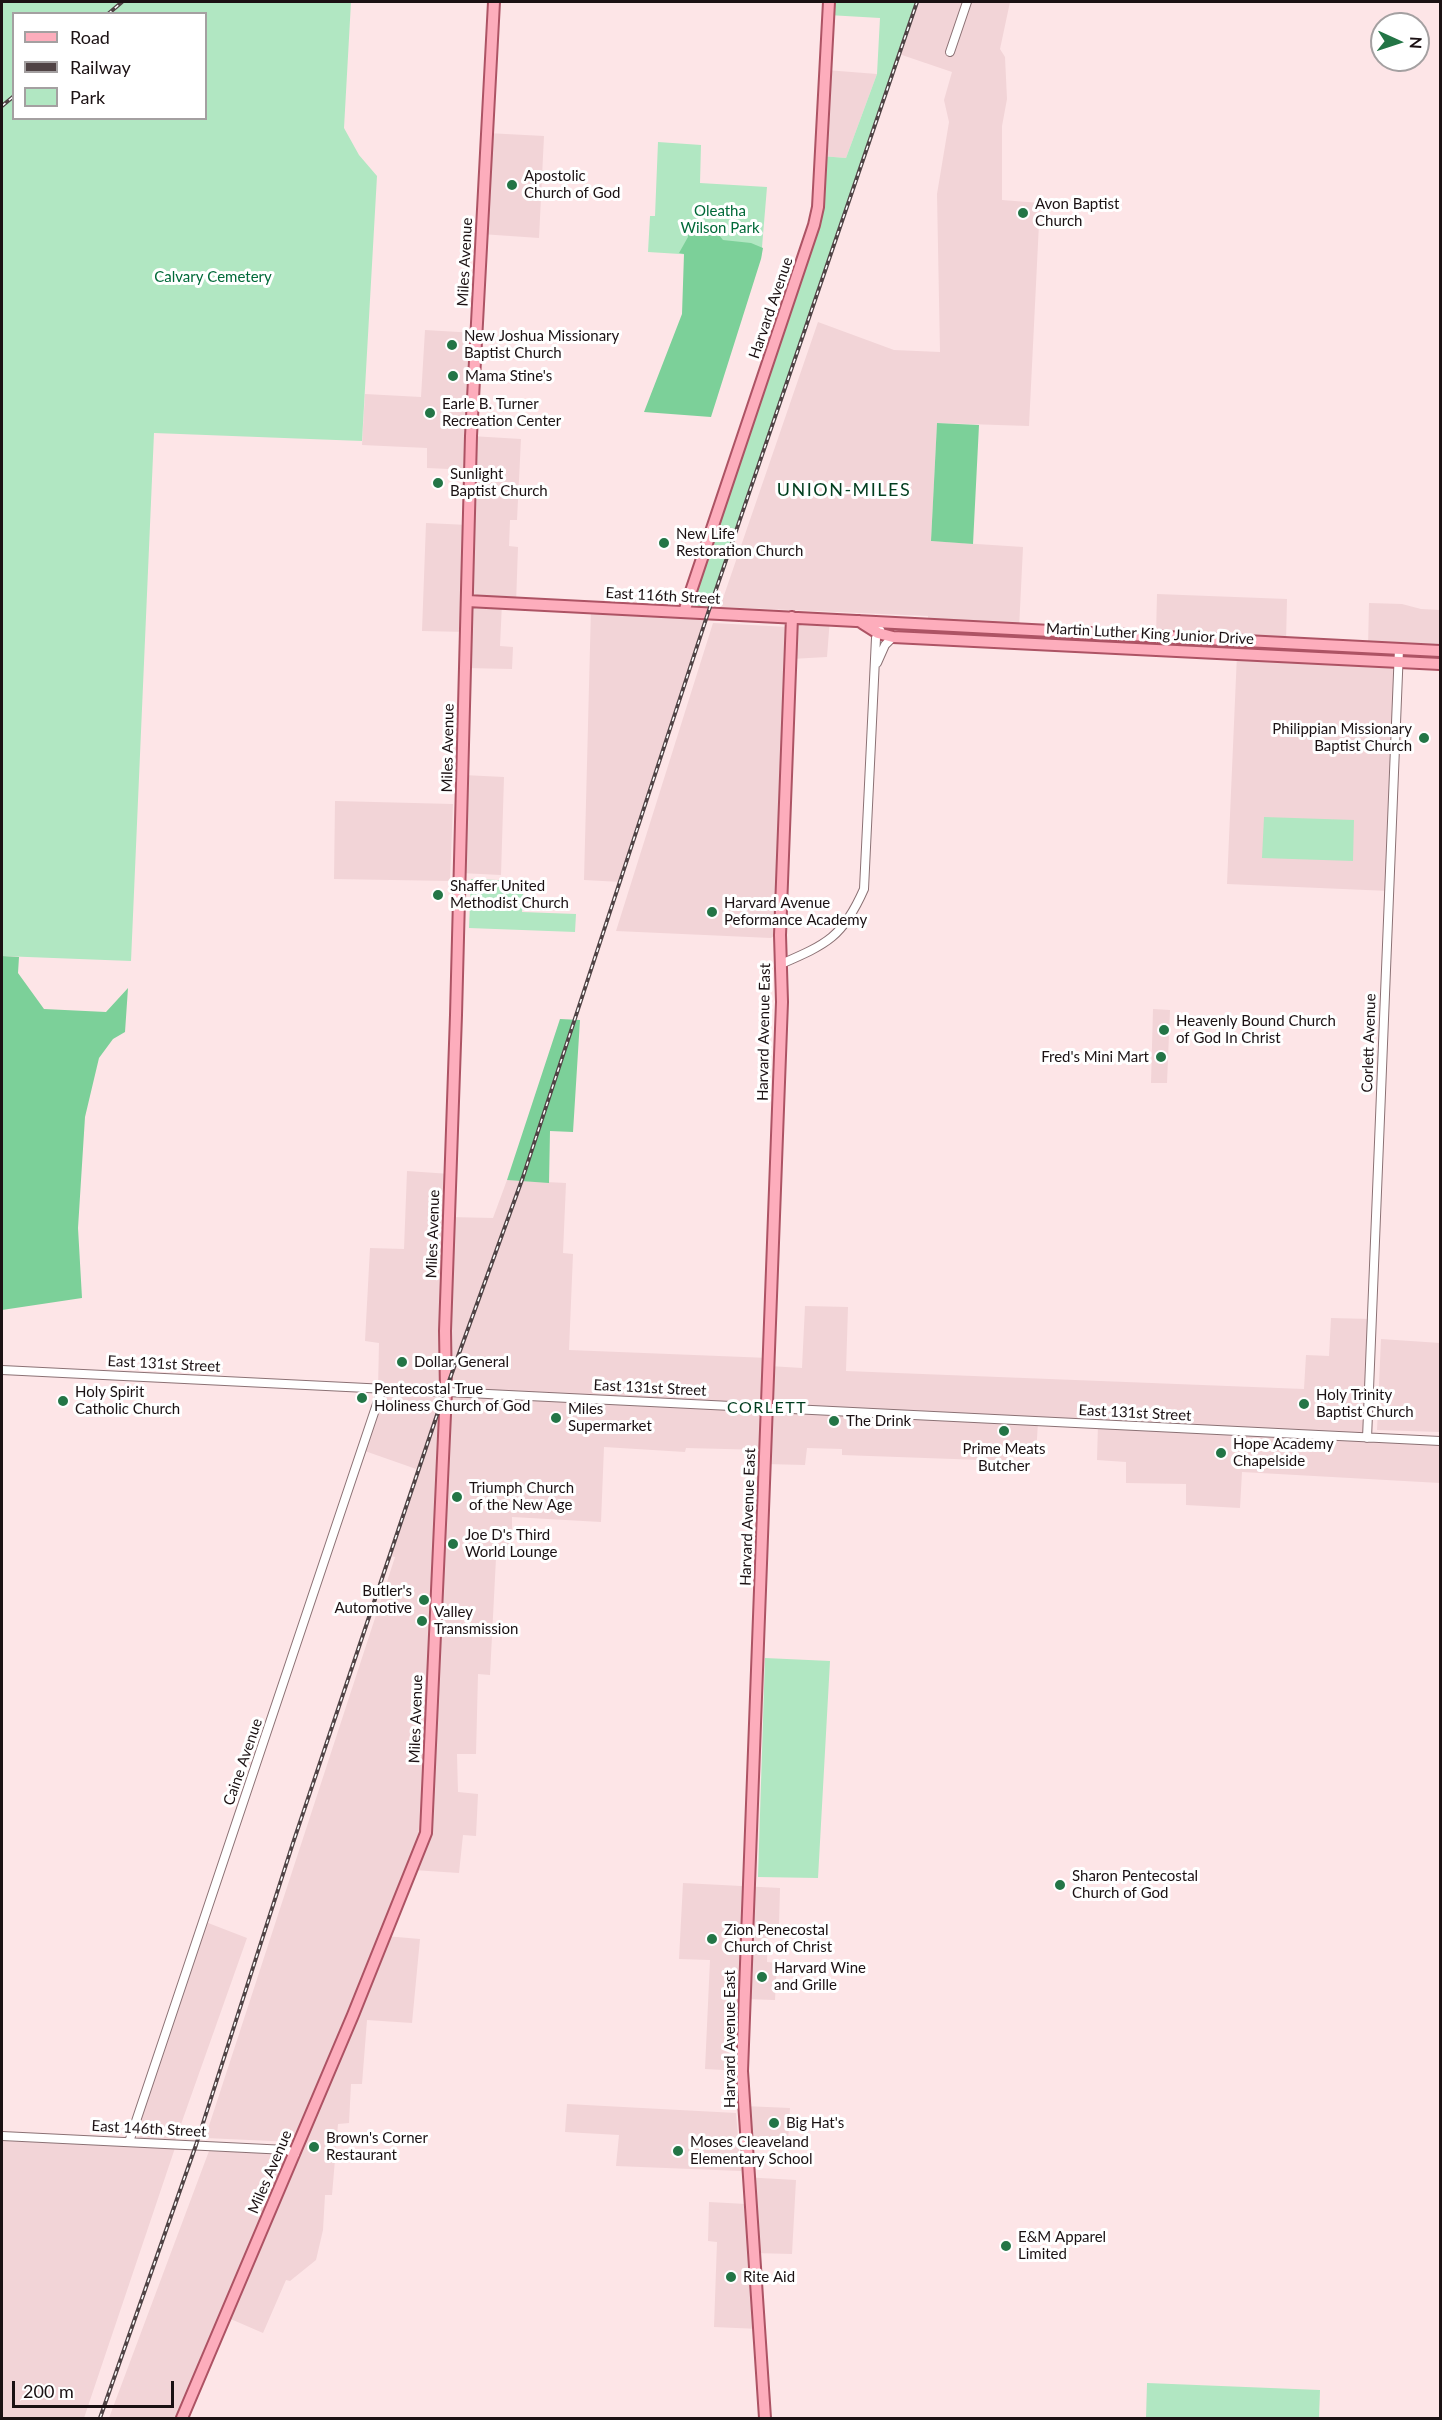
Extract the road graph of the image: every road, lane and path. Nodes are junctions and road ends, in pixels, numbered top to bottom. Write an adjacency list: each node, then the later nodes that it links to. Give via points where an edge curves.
1 (494, 2): 5 (main road, Miles Avenue, via 471,436)
2 (829, 2): 6 (main road, Harvard Avenue, via 814,225)
3 (967, 2): 4 (street)
4 (950, 52)
5 (467, 601): 6 (main road, East 116th Street); 20 (main road, Miles Avenue)
6 (684, 612): 7 (main road, East 116th Street)
7 (792, 617): 8 (main road, East 116th Street); 17 (main road, Harvard Avenue East)
8 (856, 620): 9 (main road, East 116th Street); 10 (main road, East 116th Street)
9 (894, 622): 10 (street); 12 (main road, Martin Luther King Junior Drive)
10 (877, 635): 11 (main road, East 116th Street); 16 (street)
11 (893, 637): 14 (main road, Martin Luther King Junior Drive); 16 (street)
12 (1399, 648): 13 (main road, Martin Luther King Junior Drive); 14 (street, Corlett Avenue)
13 (1440, 651)
14 (1398, 661): 15 (main road, Martin Luther King Junior Drive); 22 (street, Corlett Avenue)
15 (1440, 664)
16 (874, 667): 17 (street, via 864,889 846,924 834,935 820,947)
17 (781, 964): 21 (main road, Harvard Avenue East)
18 (2, 1370): 19 (street, East 131st Street)
19 (382, 1389): 20 (street, East 131st Street); 25 (street, Caine Avenue)
20 (446, 1392): 21 (street, East 131st Street); 26 (main road, Miles Avenue, via 426,1833)
21 (767, 1408): 22 (street, East 131st Street); 28 (main road, Harvard Avenue East, via 742,2071)
22 (1367, 1438): 23 (street, East 131st Street)
23 (1440, 1441)
24 (2, 2136): 25 (street, East 146th Street)
25 (129, 2142): 26 (street, East 146th Street, via 286,2150)
26 (295, 2154): 27 (main road, Miles Avenue)
27 (182, 2418)
28 (765, 2418)

